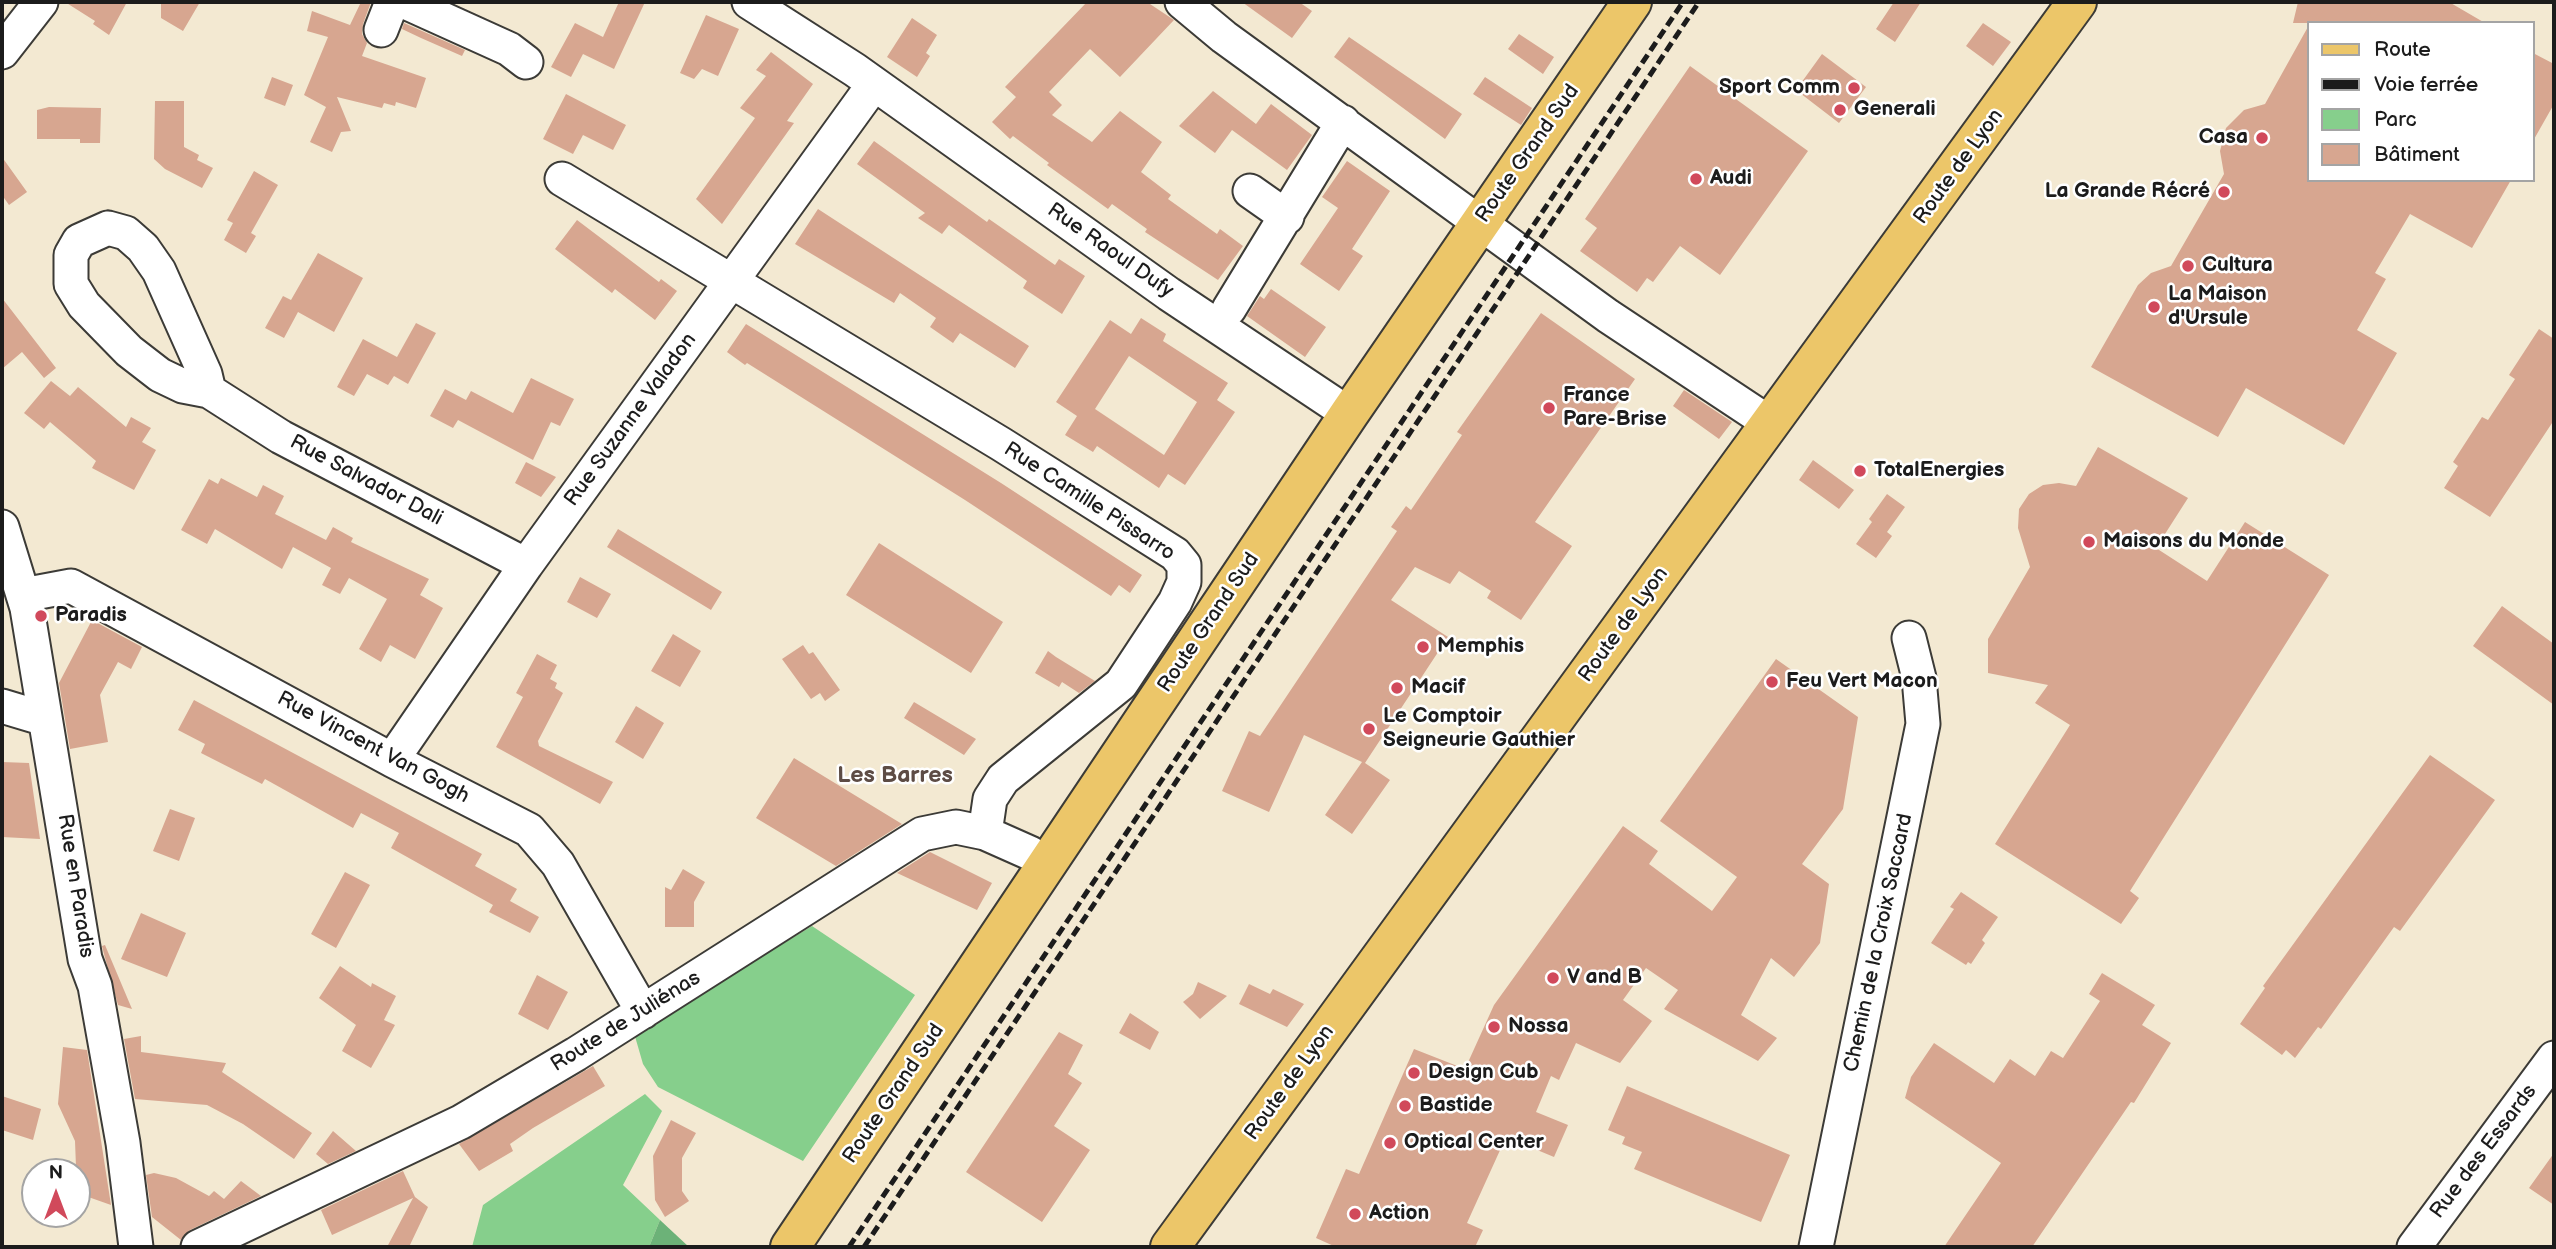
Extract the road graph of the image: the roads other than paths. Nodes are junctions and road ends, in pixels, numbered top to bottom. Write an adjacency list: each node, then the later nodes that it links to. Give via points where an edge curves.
1 (41, 2): 7 (street)
2 (405, 2): 8 (street, via 509,49)
3 (749, 2): 9 (street, Rue Raoul Dufy)
4 (1182, 2): 10 (street)
5 (1632, 2): 14 (main road, Route Grand Sud)
6 (2077, 2): 19 (main road, Route de Lyon)
7 (2, 52)
8 (526, 62)
9 (874, 83): 15 (street, Rue Suzanne Valadon); 18 (street, Rue Raoul Dufy, via 1169,294)
10 (1343, 122): 13 (street); 14 (street)
11 (562, 178): 15 (street)
12 (1250, 191): 13 (street)
13 (1287, 217): 16 (street)
14 (1479, 223): 18 (main road, Route Grand Sud); 19 (street)
15 (732, 280): 21 (street, Rue Suzanne Valadon); 27 (street, Rue Camille Pissarro, via 1175,554 1184,565 1184,582 1175,602 1121,684 1003,779 990,799)
16 (1229, 309)
17 (209, 391): 17 (street, Rue Salvador Dali, via 160,375 84,306 68,270 79,242 108,228 126,233 143,248 159,271); 21 (street, Rue Salvador Dali, via 281,437)
18 (1349, 414): 28 (main road, Route Grand Sud)
19 (1771, 424): 34 (main road, Route de Lyon)
20 (2, 527): 22 (street, Rue en Paradis)
21 (526, 565): 26 (street, Rue Suzanne Valadon)
22 (23, 595): 25 (street, Rue en Paradis); 26 (street, Rue Vincent Van Gogh, via 71,586)
23 (1909, 638): 35 (street, Chemin de la Croix Saccard, via 1923,724)
24 (2, 706): 25 (street)
25 (45, 719): 31 (street, Rue en Paradis, via 85,960 95,986 123,1143)
26 (392, 760): 29 (street, Rue Vincent Van Gogh, via 541,840)
27 (985, 833): 28 (street, Route de Juliénas); 29 (street, Route de Juliénas, via 956,827 922,834)
28 (1046, 865): 33 (main road, Route Grand Sud)
29 (643, 1012): 32 (street, Route de Juliénas, via 461,1122)
30 (2554, 1058): 36 (street, Rue des Essards)
31 (136, 1247)
32 (198, 1247)
33 (790, 1247)
34 (1170, 1247)
35 (1816, 1247)
36 (2414, 1247)

